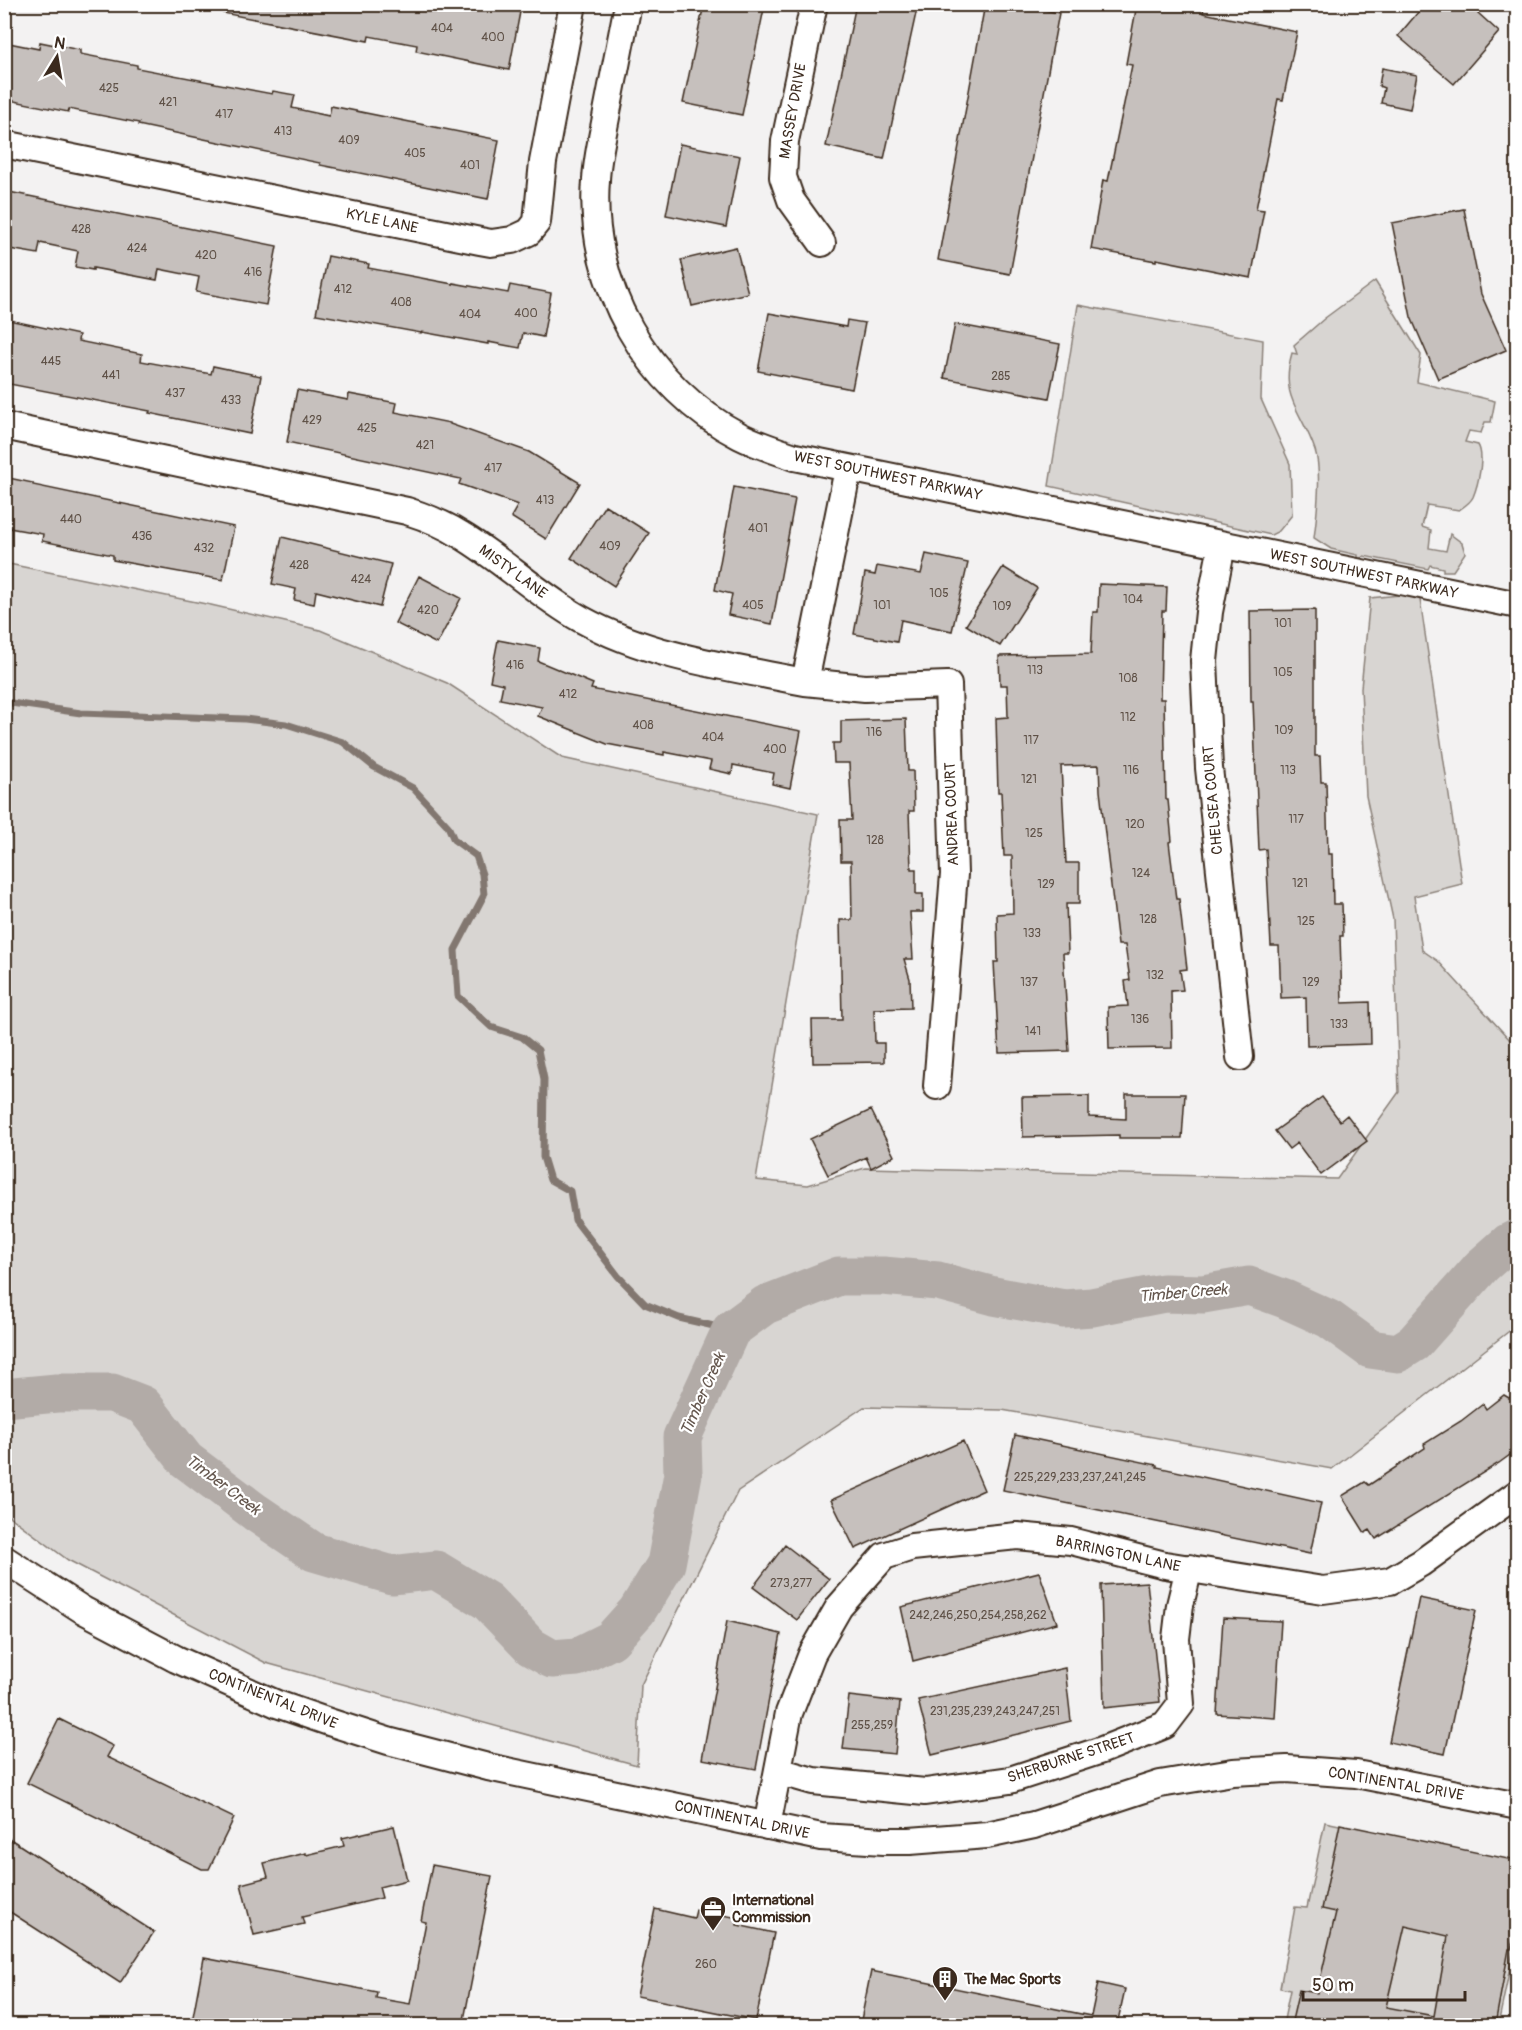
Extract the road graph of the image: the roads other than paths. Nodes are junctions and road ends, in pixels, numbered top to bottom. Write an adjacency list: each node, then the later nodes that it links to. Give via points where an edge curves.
1 (573, 4): 4 (street, KYLE LANE, via 543,162 537,222 529,232 503,242 469,239)
2 (628, 4): 7 (street, WEST SOUTHWEST PARKWAY, via 598,161 595,204 600,247 622,313 662,375 718,422 765,447)
3 (814, 4): 5 (street, MASSEY DRIVE, via 785,141 783,177 791,200)
4 (4, 144)
5 (822, 243)
6 (4, 426): 10 (street, MISTY LANE, via 417,514 463,536 556,604 603,630 670,655)
7 (848, 469): 8 (street, WEST SOUTHWEST PARKWAY); 10 (street)
8 (1222, 545): 9 (street, WEST SOUTHWEST PARKWAY); 11 (street, CHELSEA COURT, via 1204,661 1209,768)
9 (1518, 605)
10 (805, 682): 12 (street, ANDREA COURT, via 857,688 948,685 954,874)
11 (1240, 1057)
12 (937, 1086)
13 (1518, 1493): 15 (street, BARRINGTON LANE, via 1390,1581 1323,1590)
14 (4, 1559): 18 (street, CONTINENTAL DRIVE, via 83,1610 176,1659 329,1722 478,1765)
15 (1189, 1568): 16 (street, BARRINGTON LANE, via 1071,1541 1017,1536 912,1547 884,1556 839,1607 812,1654 789,1713); 16 (street, SHERBURNE STREET, via 1176,1639 1181,1704 1165,1725 1010,1780 925,1792 813,1781)
16 (778, 1772): 18 (street, BARRINGTON LANE)
17 (1518, 1806): 18 (street, CONTINENTAL DRIVE, via 1356,1774 1287,1769 1233,1772 1160,1784 1034,1825 961,1838 892,1841 821,1837)
18 (767, 1826)

